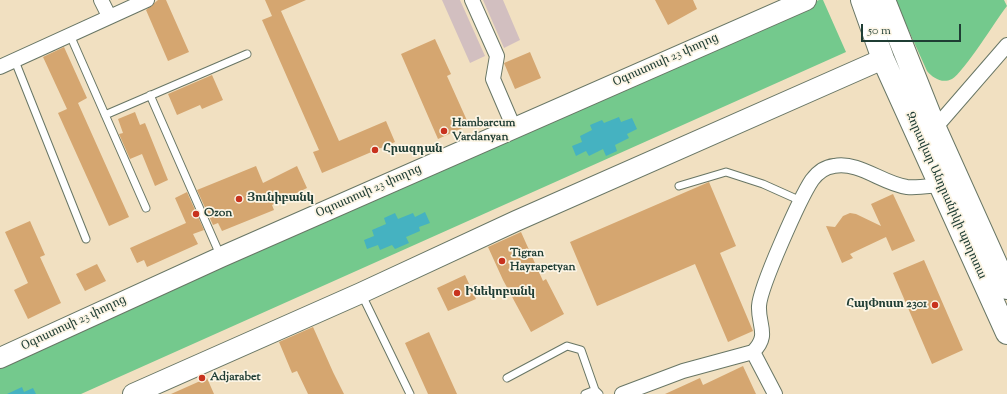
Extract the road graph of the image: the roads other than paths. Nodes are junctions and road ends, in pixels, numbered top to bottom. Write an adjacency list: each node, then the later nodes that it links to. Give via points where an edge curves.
1 (101, 0): 7 (street)
2 (147, 0): 7 (street)
3 (472, 0): 17 (street, via 497,56 493,79)
4 (806, 0): 17 (street, Օգոստոսի 23 փողոց)
5 (862, 0): 12 (main road, Զորավար Անդրանիկի պողոտա)
6 (884, 0): 10 (main road, Զորավար Անդրանիկի պողոտա)
7 (110, 16): 8 (street)
8 (70, 35): 13 (street); 16 (lane)
9 (1007, 45): 18 (street)
10 (904, 50): 12 (main road); 18 (main road, Զորավար Անդրանիկի պողոտա)
11 (247, 54): 15 (lane)
12 (883, 60): 19 (main road, Զորավար Անդրանիկի պողոտա); 26 (street, via 516,221)
13 (14, 61): 14 (street); 23 (lane)
14 (0, 68)
15 (150, 96): 16 (lane); 24 (lane)
16 (105, 114): 22 (lane)
17 (514, 128): 24 (street, Օգոստոսի 23 փողոց)
18 (935, 128): 25 (main road, Զորավար Անդրանիկի պողոտա)
19 (940, 185): 21 (street, via 906,187 849,166 836,165 823,169 812,181); 27 (main road, Զորավար Անդրանիկի պողոտա)
20 (679, 186): 21 (lane, via 726,172 763,184)
21 (801, 201): 28 (street, via 764,288 759,306 763,335 760,345)
22 (146, 208)
23 (86, 239)
24 (221, 257): 29 (street, Օգոստոսի 23 փողոց)
25 (1007, 288)
26 (361, 293): 31 (street); 34 (lane)
27 (1007, 334)
28 (754, 352): 36 (street, via 683,371); 37 (street)
29 (0, 358)
30 (508, 378): 32 (lane, via 567,346 581,350)
31 (158, 389): 33 (street)
32 (597, 392): 35 (lane)
33 (133, 394)
34 (410, 394)
35 (585, 394)
36 (622, 394)
37 (775, 394)

